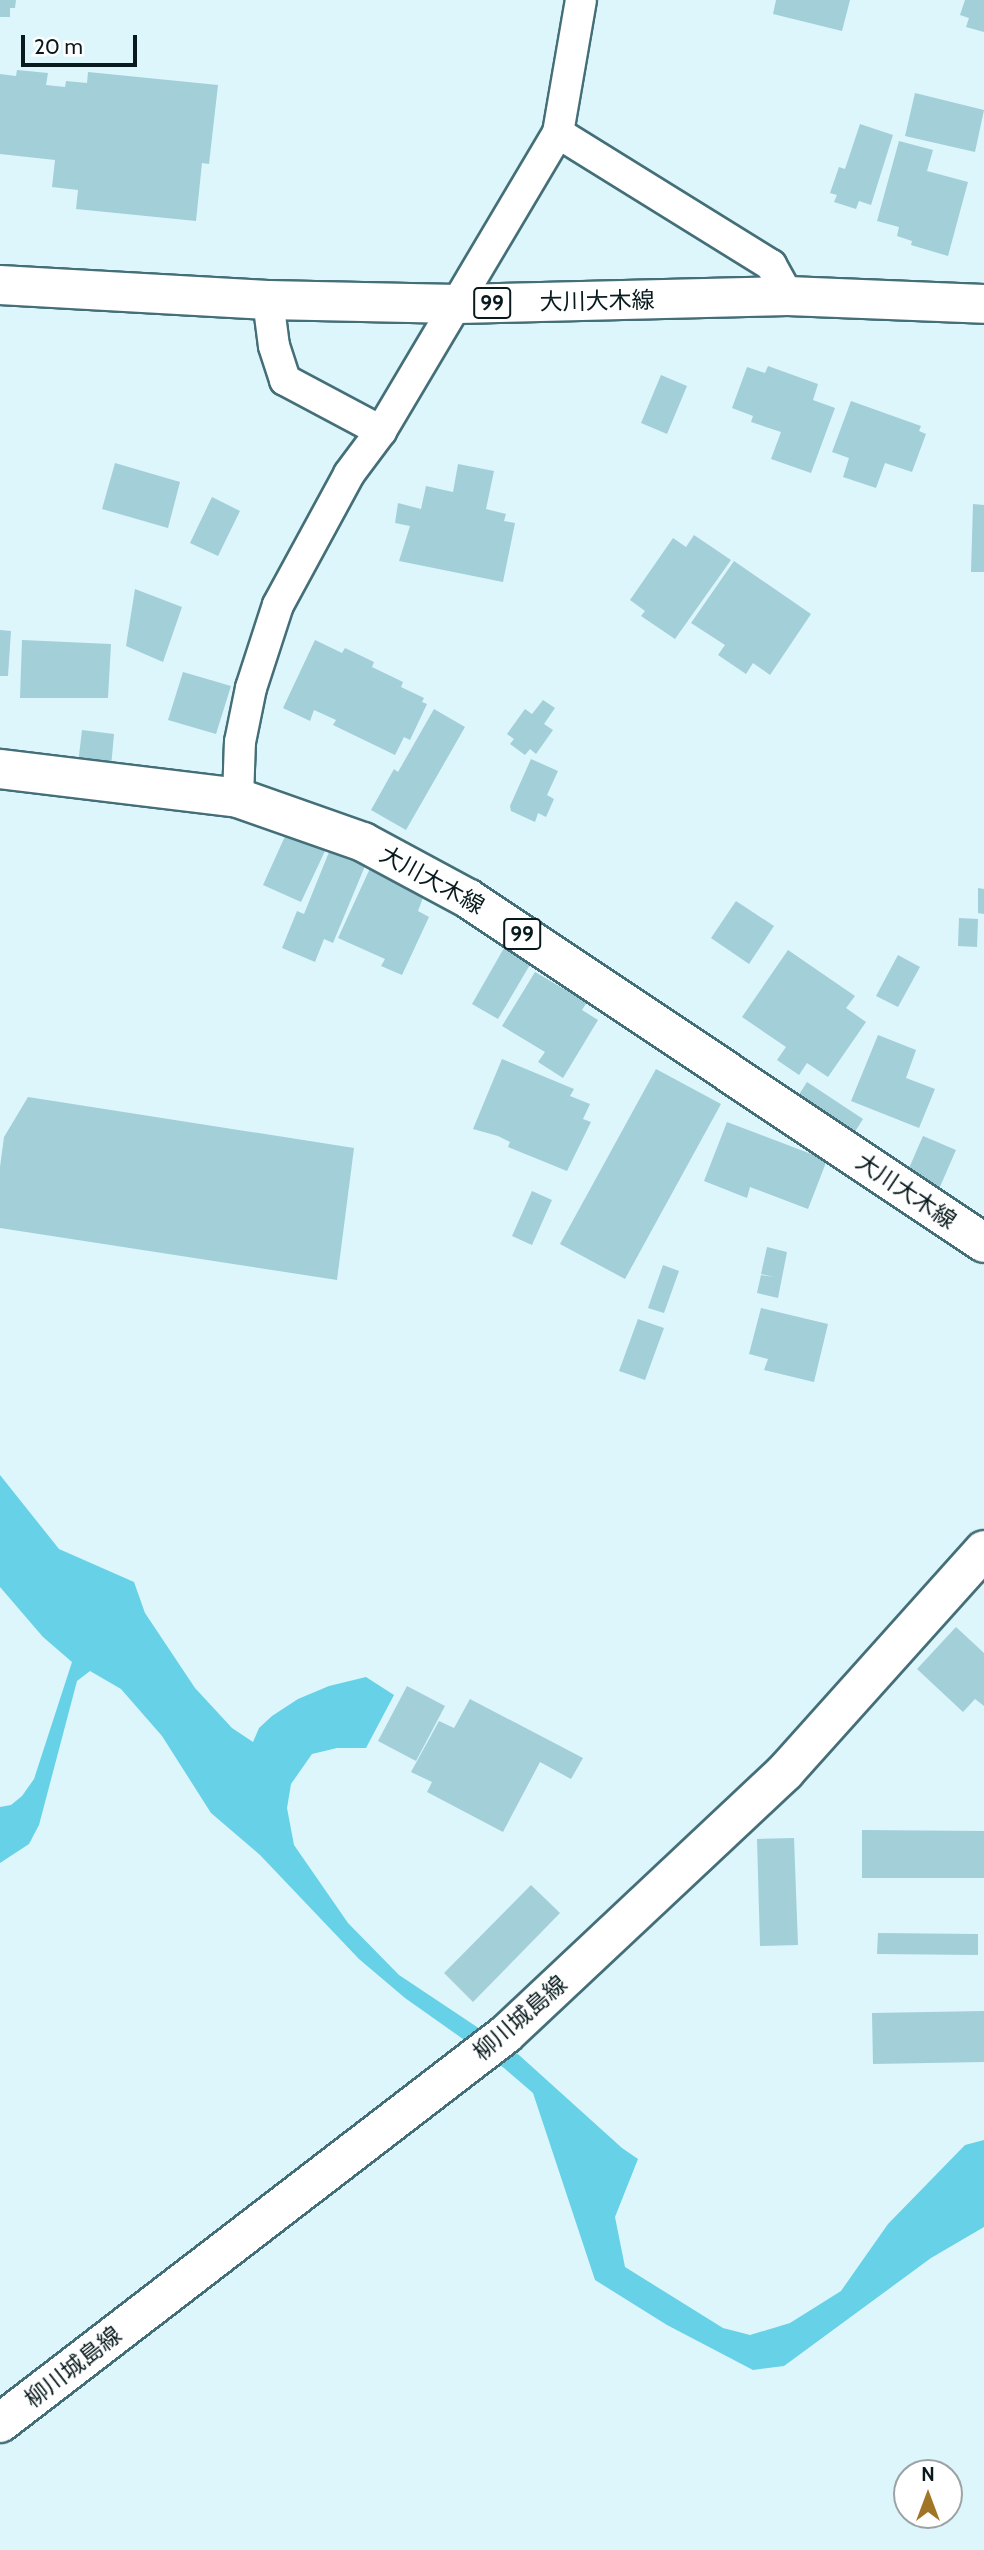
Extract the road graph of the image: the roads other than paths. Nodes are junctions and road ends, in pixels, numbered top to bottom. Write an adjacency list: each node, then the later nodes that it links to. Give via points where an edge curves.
1 (581, 0): 2 (street)
2 (558, 132): 4 (street, via 771,265); 6 (street)
3 (0, 285): 5 (main road, 大川大木線 / 99)
4 (788, 296): 6 (main road, 大川大木線 / 99); 7 (main road, 大川大木線 / 99)
5 (268, 300): 6 (main road, 大川大木線 / 99); 8 (street, via 274,346 285,380)
6 (457, 304): 8 (street)
7 (984, 304)
8 (381, 431): 10 (street, via 349,474 278,606 251,688 240,742)
9 (0, 769): 10 (main road, 大川大木線 / 99)
10 (238, 798): 11 (main road, 大川大木線 / 99, via 363,842 469,899)
11 (984, 1243)
12 (984, 1550): 13 (main road, 柳川城島線, via 785,1772 506,2034)
13 (0, 2423)

